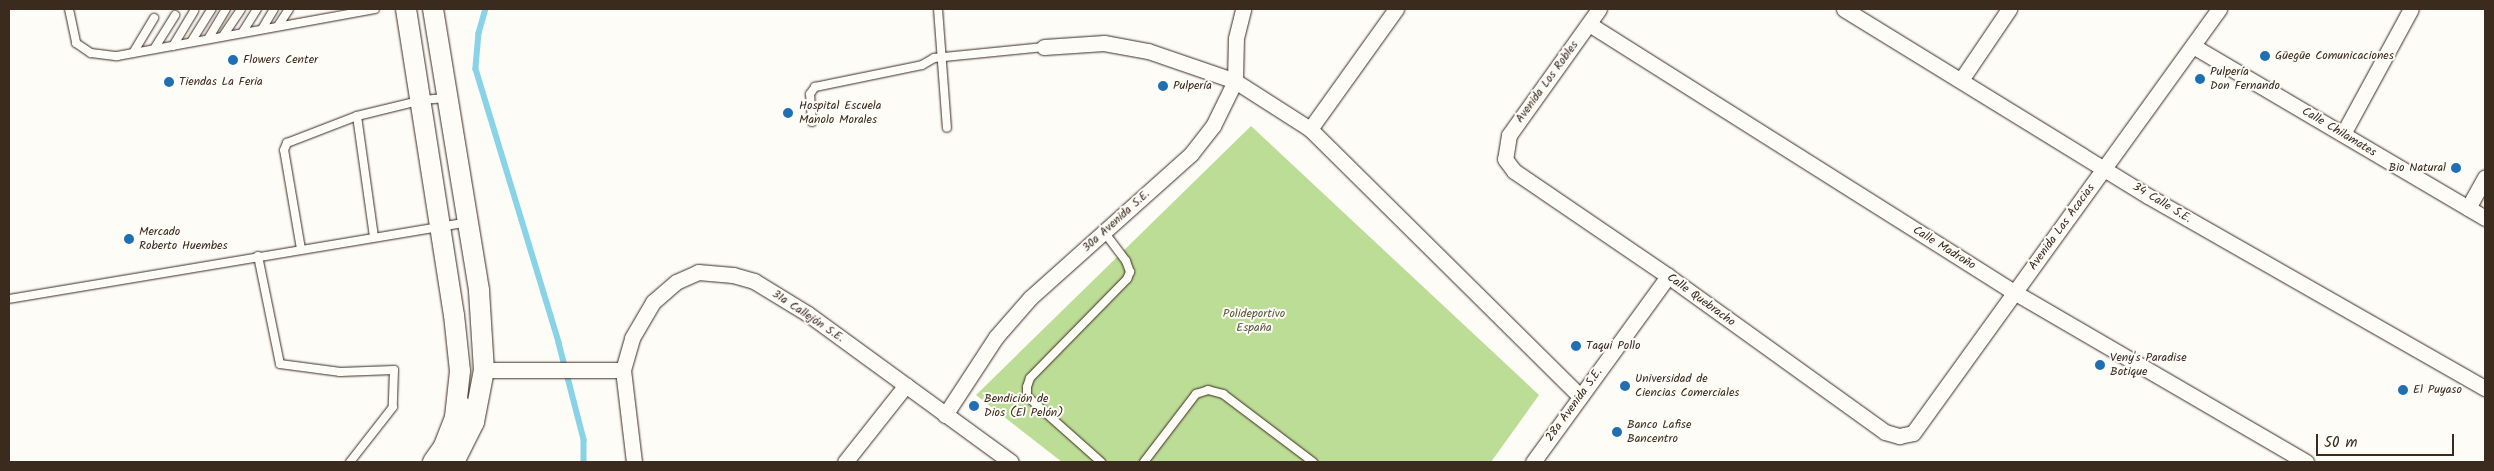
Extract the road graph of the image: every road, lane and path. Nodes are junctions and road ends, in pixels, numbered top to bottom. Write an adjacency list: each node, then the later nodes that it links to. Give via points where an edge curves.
1 (69, 9): 33 (lane, via 76,43 91,53 117,56)
2 (212, 9): 28 (lane)
3 (226, 9): 27 (lane)
4 (241, 9): 26 (lane)
5 (257, 9): 25 (lane)
6 (274, 9): 24 (lane)
7 (289, 9): 23 (lane)
8 (376, 9): 23 (lane)
9 (406, 9): 38 (main road)
10 (433, 9): 37 (main road)
11 (938, 9): 34 (lane)
12 (1243, 9): 36 (street, 30a Avenida S.E., via 1236,38)
13 (1396, 9): 42 (street)
14 (1599, 9): 22 (street, Avenida Los Robles)
15 (1844, 9): 35 (street, 34 Calle S.E.)
16 (2009, 9): 35 (street)
17 (2219, 9): 30 (street, Avenida Las Acacias)
18 (2411, 9): 43 (street)
19 (194, 11): 29 (lane)
20 (175, 15): 32 (lane)
21 (154, 18): 33 (lane)
22 (1589, 24): 44 (street, Avenida Los Robles, via 1509,135); 56 (street, Calle Madroño)
23 (278, 26): 24 (lane)
24 (262, 29): 25 (lane)
25 (242, 33): 26 (lane)
26 (223, 36): 27 (lane)
27 (208, 39): 28 (lane)
28 (191, 42): 29 (lane)
29 (173, 46): 32 (lane)
30 (2193, 46): 43 (street, Calle Chilamates); 45 (street, Avenida Las Acacias)
31 (1044, 47): 34 (lane); 36 (street, via 1104,43 1148,51)
32 (154, 49): 33 (lane)
33 (133, 53)
34 (943, 57): 40 (lane, via 934,58 922,66 815,87 810,94); 41 (lane)
35 (1961, 80): 45 (street, 34 Calle S.E.)
36 (1235, 81): 42 (street); 51 (street, 30a Avenida S.E., via 1213,126 1191,154)
37 (448, 98): 38 (lane); 49 (main road)
38 (422, 100): 39 (lane); 50 (main road)
39 (357, 116): 52 (lane); 53 (lane, via 293,139 284,150)
40 (812, 122)
41 (947, 128)
42 (1310, 129): 63 (street)
43 (2343, 134): 47 (street, Calle Chilamates)
44 (1505, 159): 55 (street, Calle Quebracho, via 1514,171)
45 (2104, 168): 56 (street, Avenida Las Acacias); 62 (street, 34 Calle S.E.)
46 (2485, 176): 47 (street)
47 (2468, 208): 48 (street, Calle Chilamates)
48 (2485, 218)
49 (468, 222): 50 (lane); 59 (main road, via 479,292)
50 (442, 225): 52 (lane); 58 (main road)
51 (1104, 232): 64 (street, 30a Avenida S.E., via 1030,298 996,337); 73 (lane, via 1126,261 1130,272 1127,279 1030,378 1027,387 1027,396)
52 (374, 237): 53 (lane)
53 (301, 249): 54 (lane)
54 (258, 256): 57 (lane); 67 (lane, via 280,364 340,372 394,370 393,407)
55 (1668, 276): 63 (street, 28a Avenida S.E.); 66 (street, Calle Quebracho, via 1885,432)
56 (2014, 292): 66 (street, Avenida Las Acacias, via 1913,433); 77 (street, Calle Madroño)
57 (9, 299)
58 (454, 315): 59 (main road); 65 (main road, via 460,371)
59 (484, 370): 60 (street, via 579,373); 65 (main road, via 473,378); 69 (main road, via 474,422)
60 (624, 370): 61 (street, 31a Callejón S.E., via 632,338 653,302 676,282 698,272 733,275 754,281 808,314); 70 (street)
61 (906, 385): 64 (street, 31a Callejón S.E.); 71 (street)
62 (2485, 388)
63 (1580, 396): 76 (street, 28a Avenida S.E.)
64 (945, 415): 72 (street, 31a Callejón S.E.)
65 (455, 417): 68 (main road)
66 (1899, 436)
67 (350, 462)
68 (433, 462)
69 (454, 462)
70 (634, 462)
71 (845, 462)
72 (1011, 462)
73 (1101, 462)
74 (1144, 462): 75 (lane, via 1196,394 1208,390 1223,394)
75 (1313, 462)
76 (1533, 462)
77 (2306, 462)

